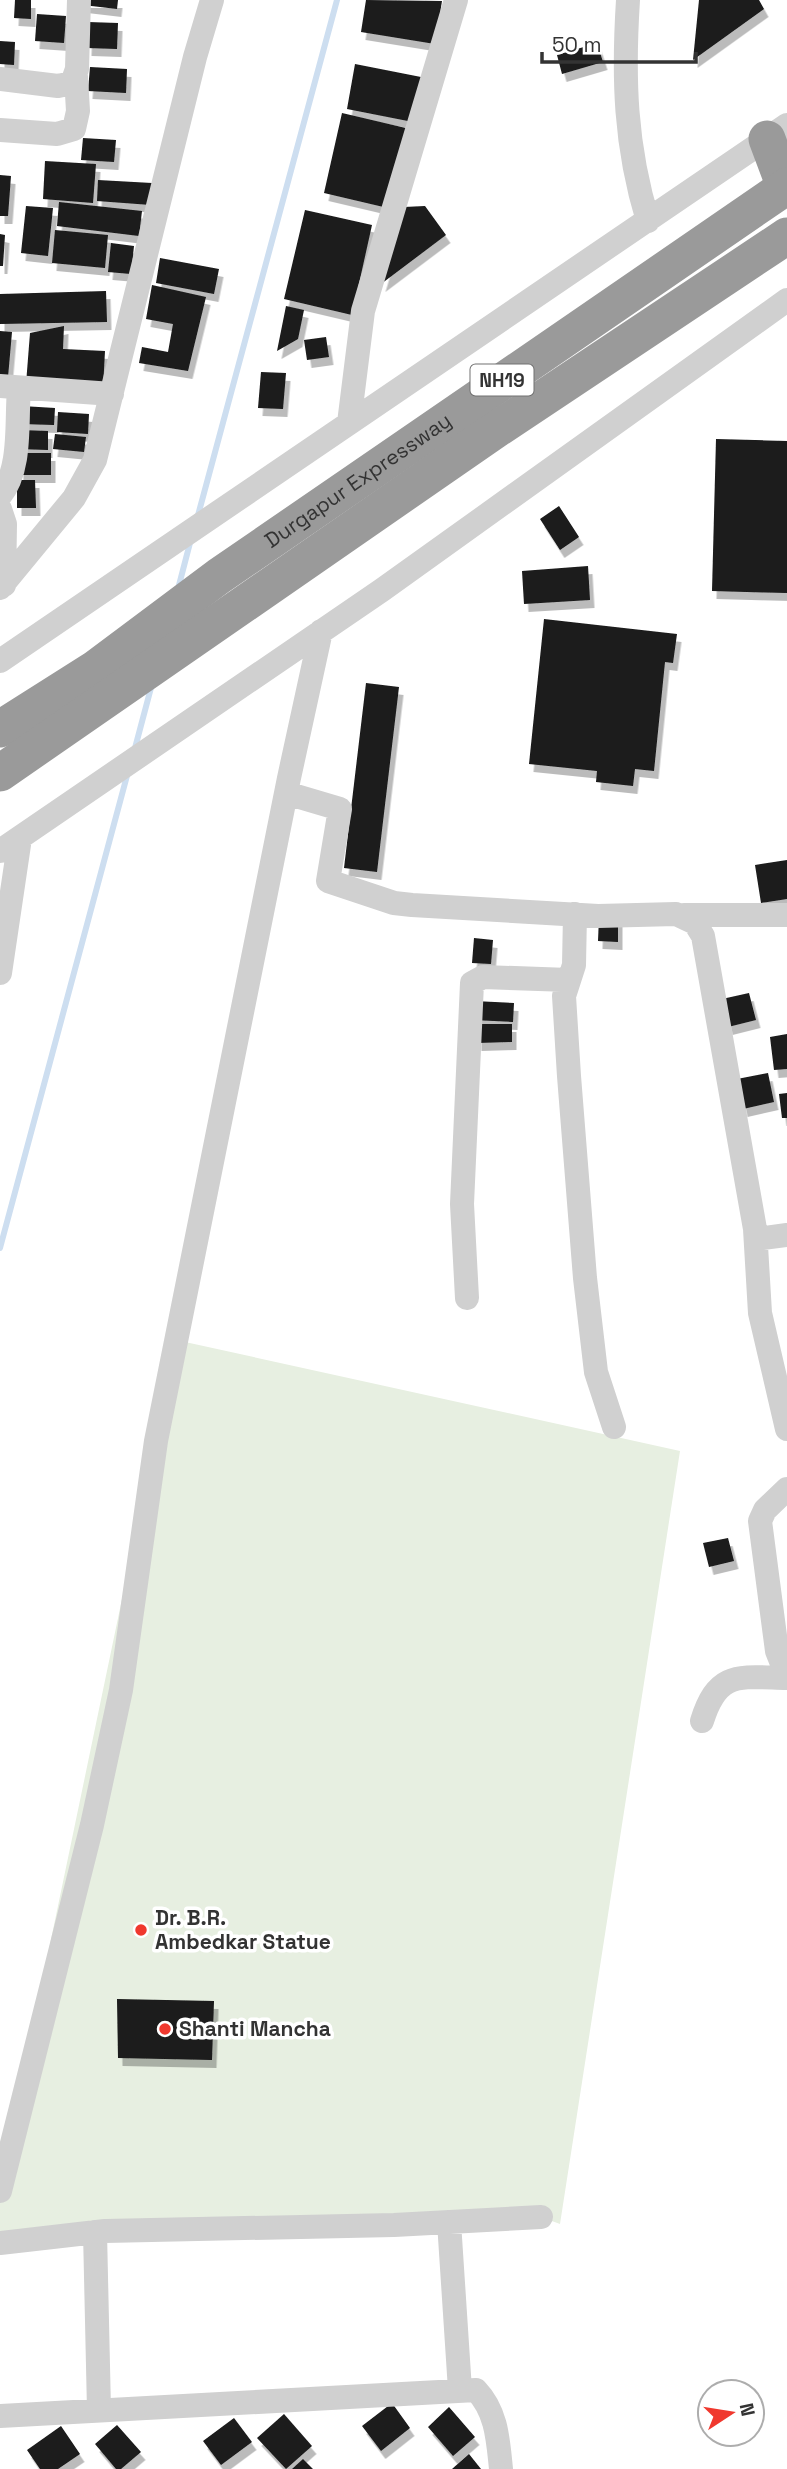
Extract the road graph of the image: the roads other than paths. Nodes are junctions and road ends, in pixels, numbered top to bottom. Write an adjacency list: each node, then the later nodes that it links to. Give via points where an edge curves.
1 (79, 0): 5 (street)
2 (212, 0): 14 (street)
3 (456, 0): 15 (street, via 363,311)
4 (628, 0): 10 (street, via 628,136)
5 (76, 78): 6 (street, via 68,86); 7 (street, via 74,129 57,134)
6 (0, 79)
7 (0, 130)
8 (777, 132): 9 (highway); 10 (street)
9 (786, 186): 21 (highway, Durgapur Expressway / NH19, via 219,576 96,668)
10 (648, 221): 15 (street)
11 (787, 237): 22 (highway, Durgapur Expressway / NH19, via 494,430)
12 (787, 300): 19 (street)
13 (10, 388): 14 (street); 16 (street, via 12,478)
14 (112, 394): 18 (street, via 89,473)
15 (349, 423): 20 (street)
16 (0, 496)
17 (0, 509): 18 (street, via 5,524)
18 (2, 586)
19 (321, 631): 23 (street); 24 (street)
20 (0, 661)
21 (0, 729)
22 (0, 772)
23 (286, 793): 25 (street, via 340,809 328,881 394,903); 39 (street, via 156,1441 121,1690 92,1825)
24 (10, 844): 28 (street)
25 (575, 914): 26 (street); 30 (street)
26 (684, 915): 27 (street); 32 (street, via 703,936)
27 (787, 915)
28 (3, 928): 29 (street)
29 (0, 973)
30 (569, 980): 33 (street, via 483,977 472,983 462,1204); 34 (street, via 565,1016 585,1278 596,1372)
31 (787, 1235): 32 (street)
32 (756, 1239): 35 (street, via 760,1313)
33 (467, 1298)
34 (614, 1427)
35 (787, 1429)
36 (787, 1489): 37 (street, via 760,1521 777,1651)
37 (787, 1677): 38 (street, via 726,1681 713,1692)
38 (702, 1721)
39 (0, 2191)
40 (541, 2217): 41 (street)
41 (449, 2222): 42 (street); 44 (street)
42 (95, 2232): 43 (street); 45 (street)
43 (0, 2243)
44 (460, 2390): 45 (street); 47 (street, via 476,2390 486,2400 495,2424)
45 (99, 2410): 46 (street)
46 (0, 2416)
47 (501, 2469)

